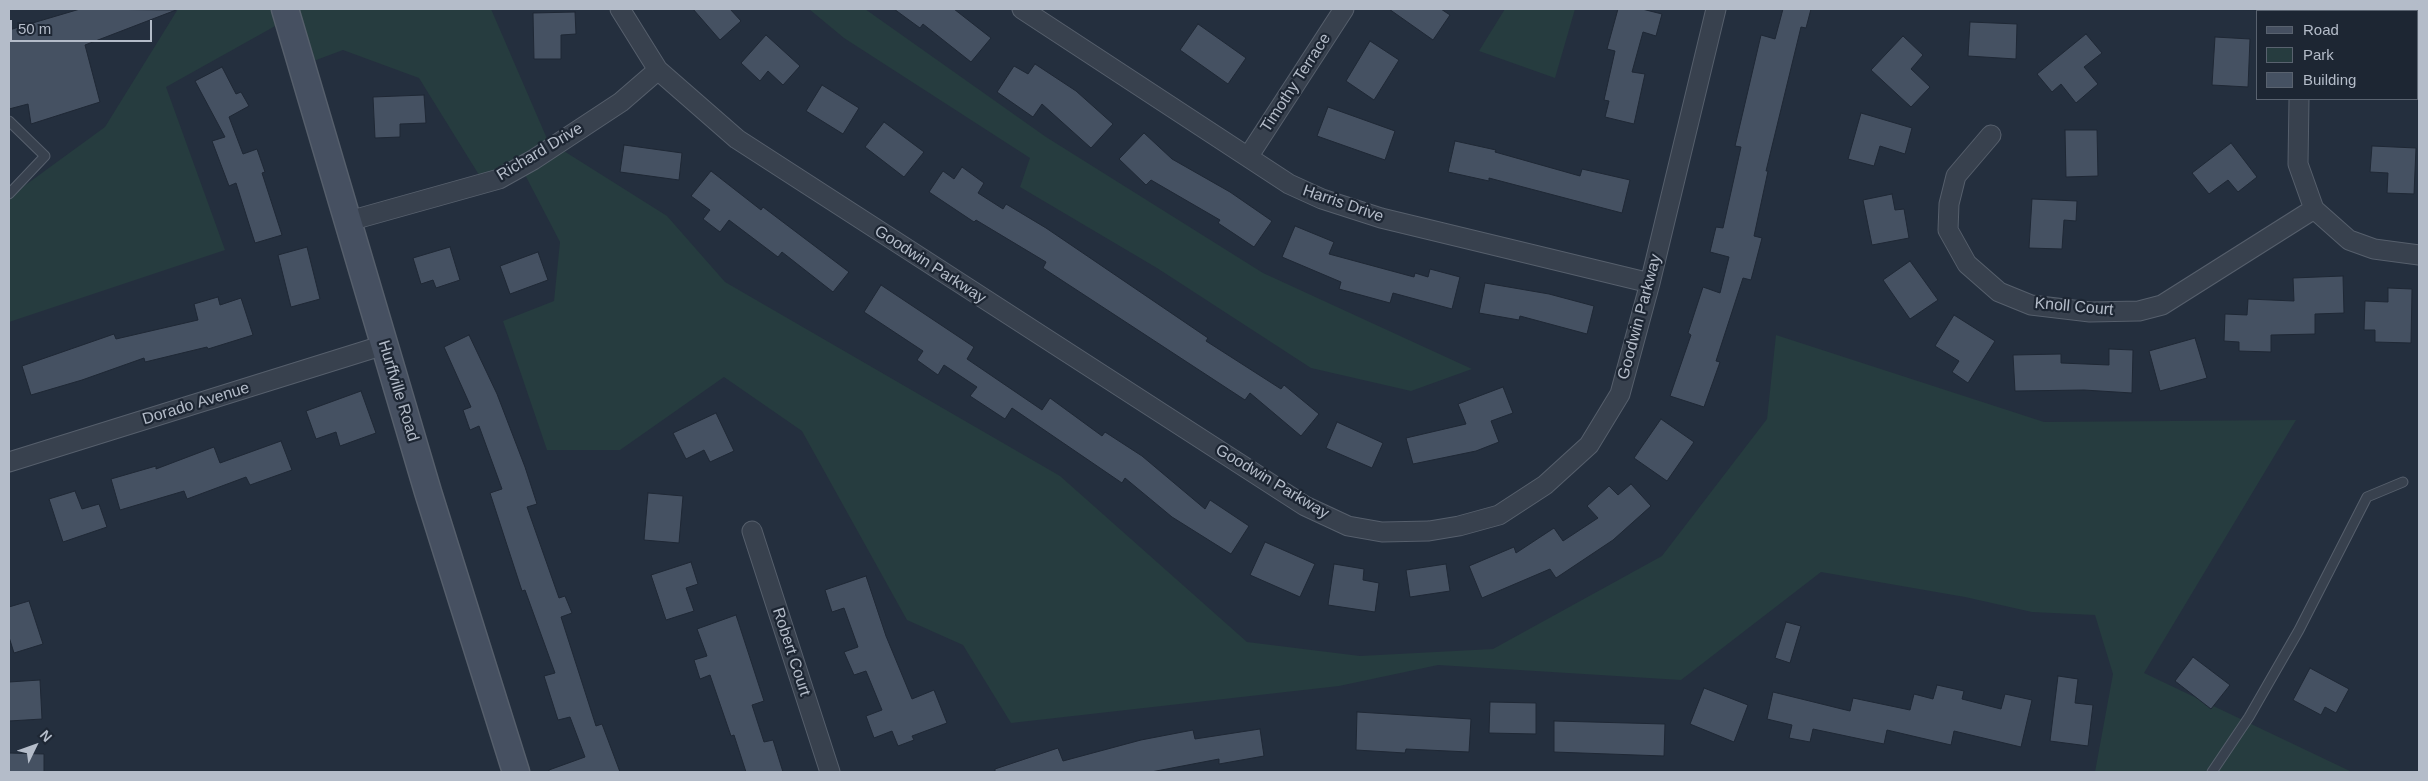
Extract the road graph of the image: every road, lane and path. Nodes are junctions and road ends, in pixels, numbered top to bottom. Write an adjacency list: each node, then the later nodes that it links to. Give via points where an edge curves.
1 (285, 9): 13 (street, Hurffville Road)
2 (620, 9): 6 (street, Goodwin Parkway)
3 (1344, 9): 10 (street, Timothy Terrace)
4 (1716, 9): 15 (street, Goodwin Parkway)
5 (1029, 11): 10 (street, Harris Drive)
6 (658, 70): 13 (street, Richard Drive, via 621,102 534,160 499,179); 15 (street, Goodwin Parkway, via 745,144 1305,506 1348,526 1382,532 1429,531 1459,526 1499,515 1545,485 1589,445 1620,394)
7 (2299, 100): 12 (street, via 2298,164)
8 (9, 121): 11 (lane, via 45,156)
9 (1991, 135): 12 (street, Knoll Court, via 1956,176 1949,204 1948,230 1966,264 1999,292 2031,305 2100,312 2140,311 2162,305)
10 (1248, 157): 15 (street, Harris Drive, via 1289,184 1322,199 1380,218)
11 (9, 194)
12 (2314, 209): 14 (street, via 2349,240 2374,249)
13 (349, 220): 16 (street, Hurffville Road)
14 (2419, 255)
15 (1650, 283)
16 (384, 345): 17 (street, Dorado Avenue); 20 (street, Hurffville Road)
17 (9, 462)
18 (2403, 482): 22 (lane, via 2366,497 2299,630)
19 (752, 531): 21 (street, Robert Court)
20 (516, 772)
21 (830, 772)
22 (2212, 772)

